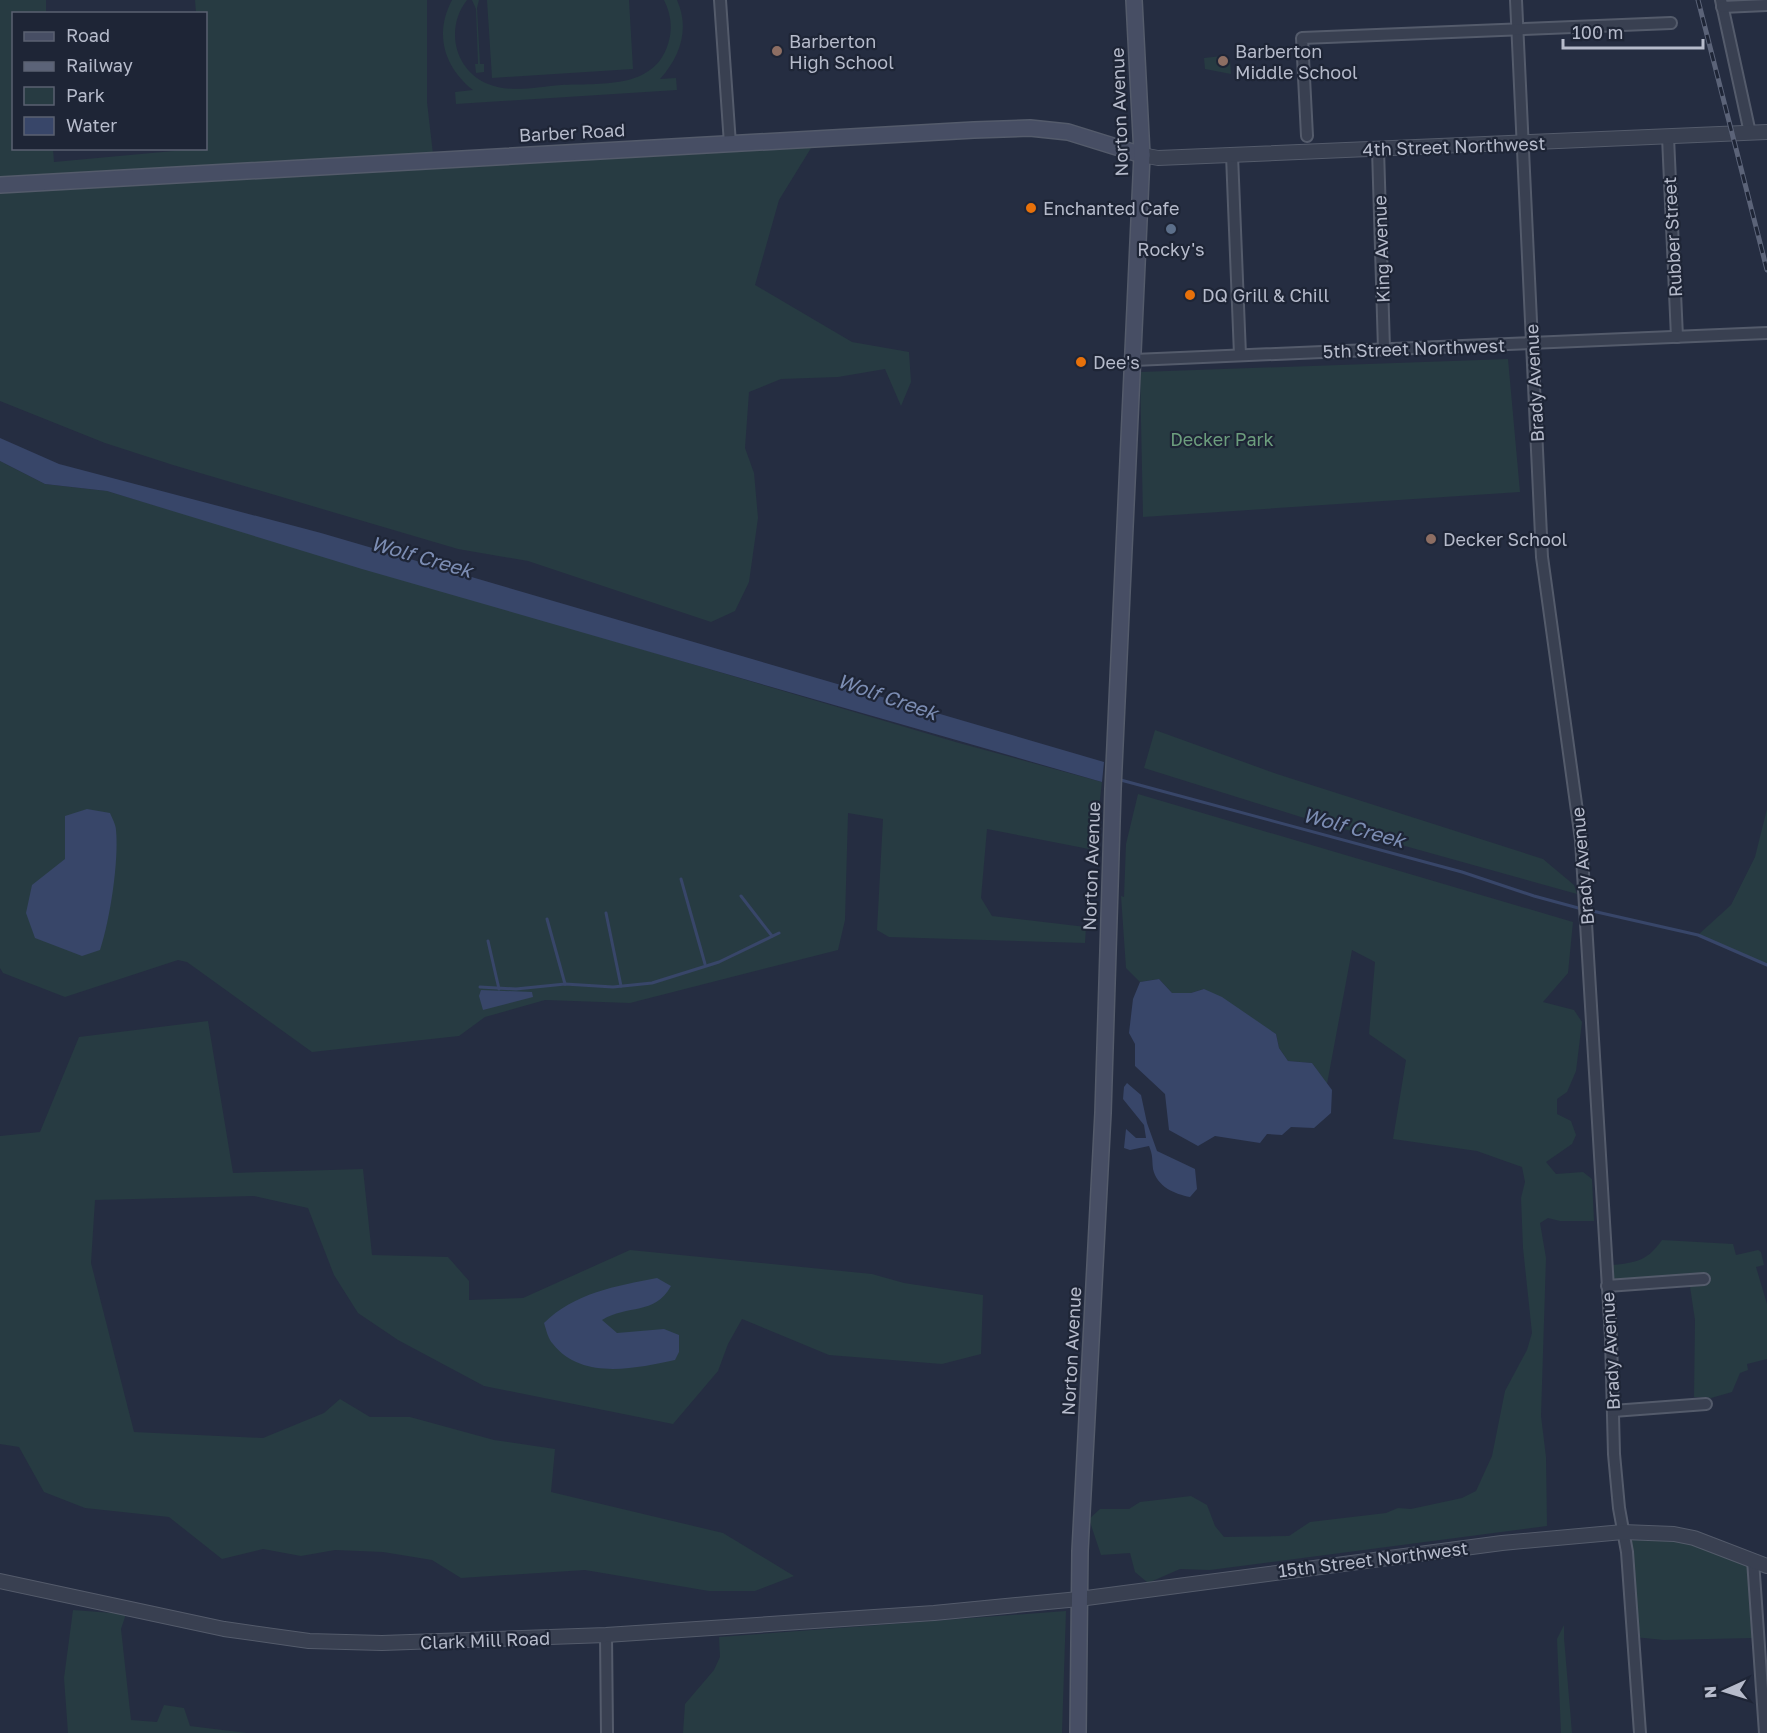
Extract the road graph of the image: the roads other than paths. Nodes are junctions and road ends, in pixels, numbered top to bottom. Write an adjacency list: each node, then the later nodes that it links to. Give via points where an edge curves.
1 (720, 0): 13 (street)
2 (1134, 0): 15 (main road, Norton Avenue)
3 (1516, 0): 7 (street, Brady Avenue)
4 (1722, 4): 5 (street); 8 (street)
5 (1767, 5)
6 (1671, 23): 7 (street)
7 (1517, 29): 10 (street, via 1302,39); 12 (street, Brady Avenue)
8 (1750, 132): 9 (street, 4th Street Northwest); 11 (street, 4th Street Northwest)
9 (1767, 132)
10 (1307, 136)
11 (1668, 137): 12 (street, 4th Street Northwest); 19 (street, Rubber Street)
12 (1522, 143): 14 (street, 4th Street Northwest); 20 (street, Brady Avenue)
13 (730, 144): 15 (main road, Barber Road, via 1030,128 1068,132); 17 (main road, Barber Road)
14 (1378, 149): 16 (street, 4th Street Northwest); 21 (street, King Avenue)
15 (1142, 155): 16 (street, 4th Street Northwest); 23 (main road, Norton Avenue)
16 (1232, 155): 22 (street)
17 (0, 185)
18 (1767, 333): 19 (street, 5th Street Northwest)
19 (1677, 337): 20 (street, 5th Street Northwest)
20 (1532, 343): 21 (street, 5th Street Northwest); 25 (street, Brady Avenue, via 1542,557 1573,776 1584,886)
21 (1384, 349): 22 (street, 5th Street Northwest)
22 (1240, 355): 23 (street, 5th Street Northwest)
23 (1134, 360): 32 (main road, Norton Avenue)
24 (1704, 1279): 25 (street)
25 (1607, 1286): 27 (street, Brady Avenue)
26 (1706, 1404): 27 (street)
27 (1613, 1410): 28 (street, Brady Avenue)
28 (1623, 1532): 29 (street, 15th Street Northwest, via 1694,1538); 32 (street, 15th Street Northwest, via 1488,1545); 37 (street, Brady Avenue)
29 (1753, 1560): 30 (street, 15th Street Northwest); 38 (street)
30 (1767, 1566)
31 (0, 1581): 34 (street, Clark Mill Road, via 206,1626 309,1641 382,1643)
32 (1079, 1599): 33 (street, 15th Street Northwest); 36 (main road, Norton Avenue)
33 (975, 1609): 34 (street, Clark Mill Road)
34 (606, 1635): 35 (street)
35 (607, 1733)
36 (1078, 1733)
37 (1640, 1733)
38 (1765, 1733)

